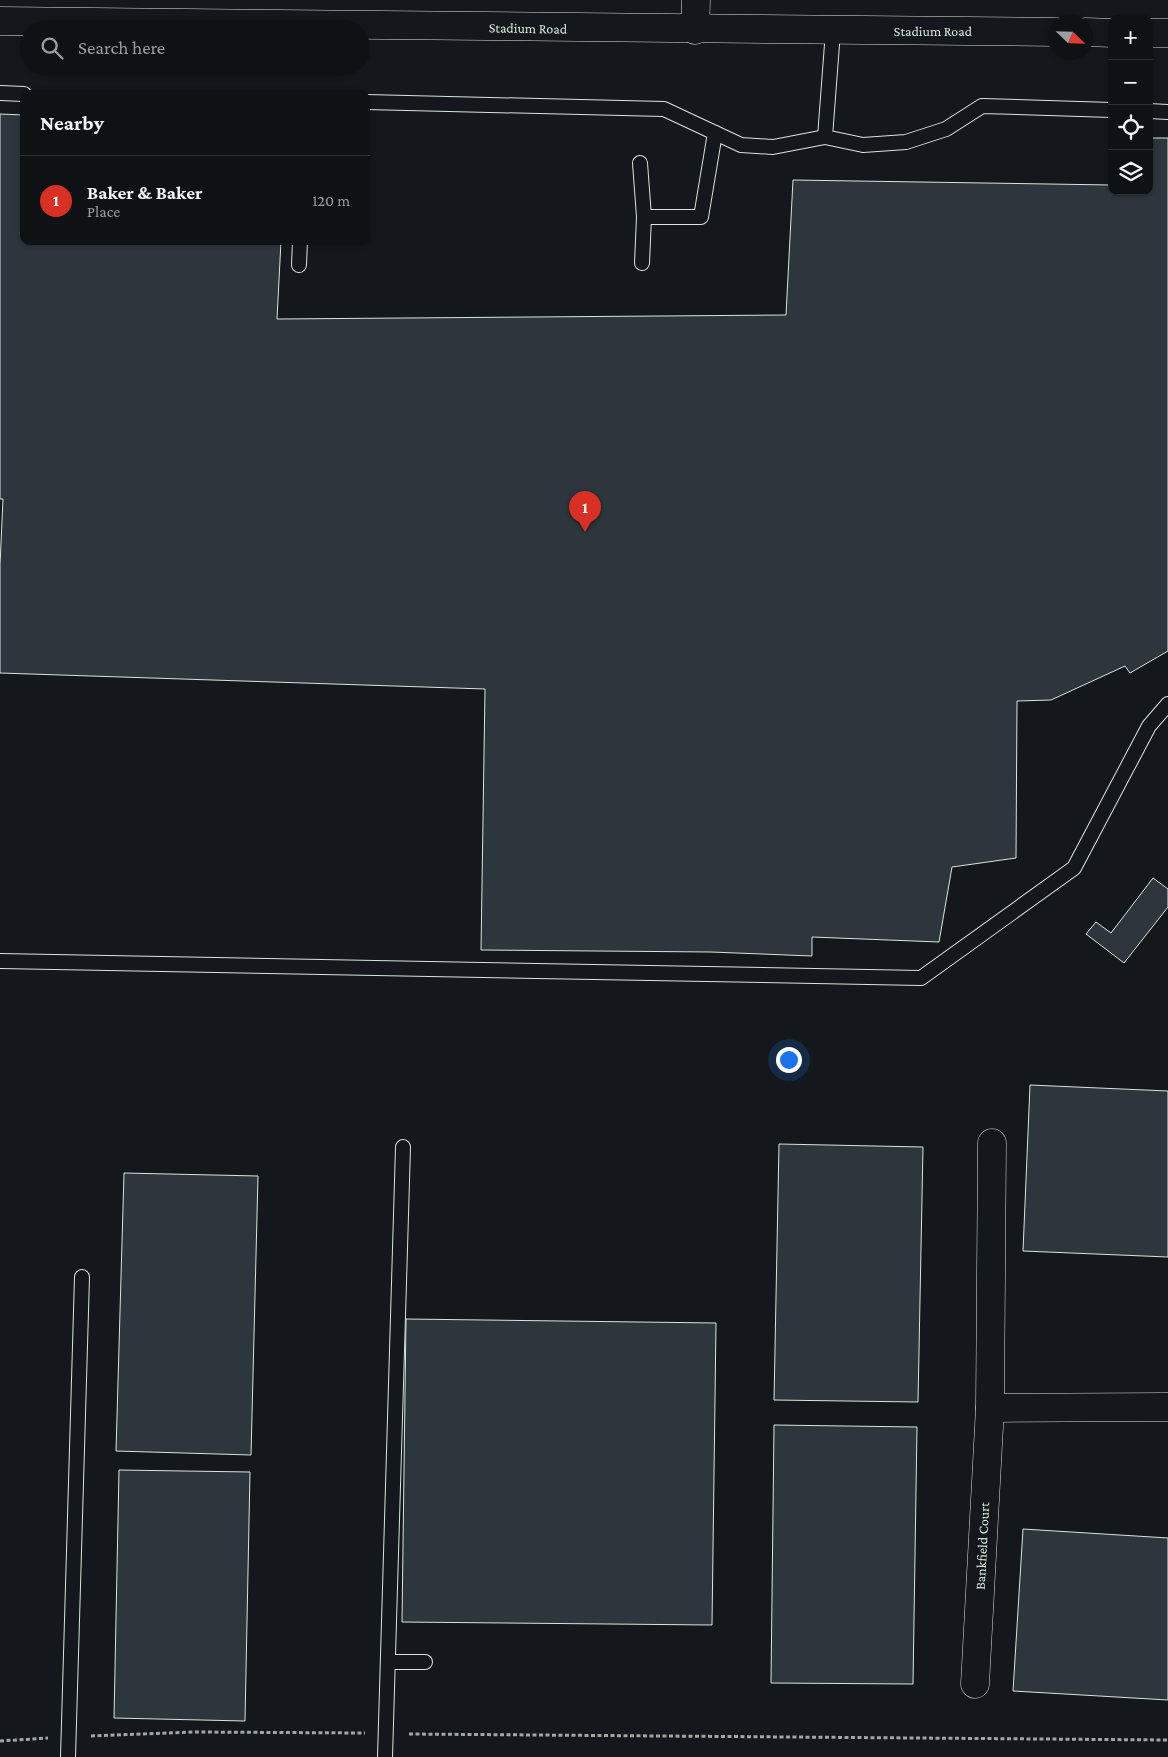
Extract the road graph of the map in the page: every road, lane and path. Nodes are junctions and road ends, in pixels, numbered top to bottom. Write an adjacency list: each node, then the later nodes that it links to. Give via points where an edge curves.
1 (696, 0): 5 (street)
2 (0, 21): 3 (street, Stadium Road)
3 (20, 21)
4 (370, 26): 5 (street, Stadium Road)
5 (696, 30): 6 (street, Stadium Road)
6 (833, 31): 7 (street, Stadium Road); 19 (lane)
7 (1048, 32)
8 (1093, 32): 9 (street)
9 (1108, 33)
10 (1153, 33): 11 (street)
11 (1168, 33)
12 (0, 94): 13 (lane)
13 (20, 94)
14 (370, 102): 18 (lane, via 664,109)
15 (1108, 110): 19 (lane, via 982,106 946,128 906,142 863,145)
16 (1153, 111): 17 (lane)
17 (1168, 112)
18 (715, 133): 19 (lane, via 741,145 773,148); 21 (lane, via 701,217)
19 (825, 137)
20 (640, 163): 21 (lane)
21 (644, 217): 23 (lane)
22 (300, 245): 24 (lane)
23 (642, 263)
24 (299, 265)
25 (1168, 704): 26 (lane, via 1149,726 1074,868 921,978)
26 (0, 961)
27 (992, 1143): 31 (street, Bankfield Court)
28 (403, 1147): 32 (lane)
29 (82, 1277): 36 (lane)
30 (1168, 1407): 31 (street)
31 (990, 1408): 34 (street, Bankfield Court)
32 (388, 1662): 33 (lane); 35 (lane)
33 (425, 1662)
34 (975, 1684)
35 (385, 1734): 36 (path, via 194,1732); 37 (path); 40 (lane)
36 (68, 1737): 38 (path); 39 (lane)
37 (1168, 1740)
38 (0, 1741)
39 (68, 1757)
40 (385, 1757)

